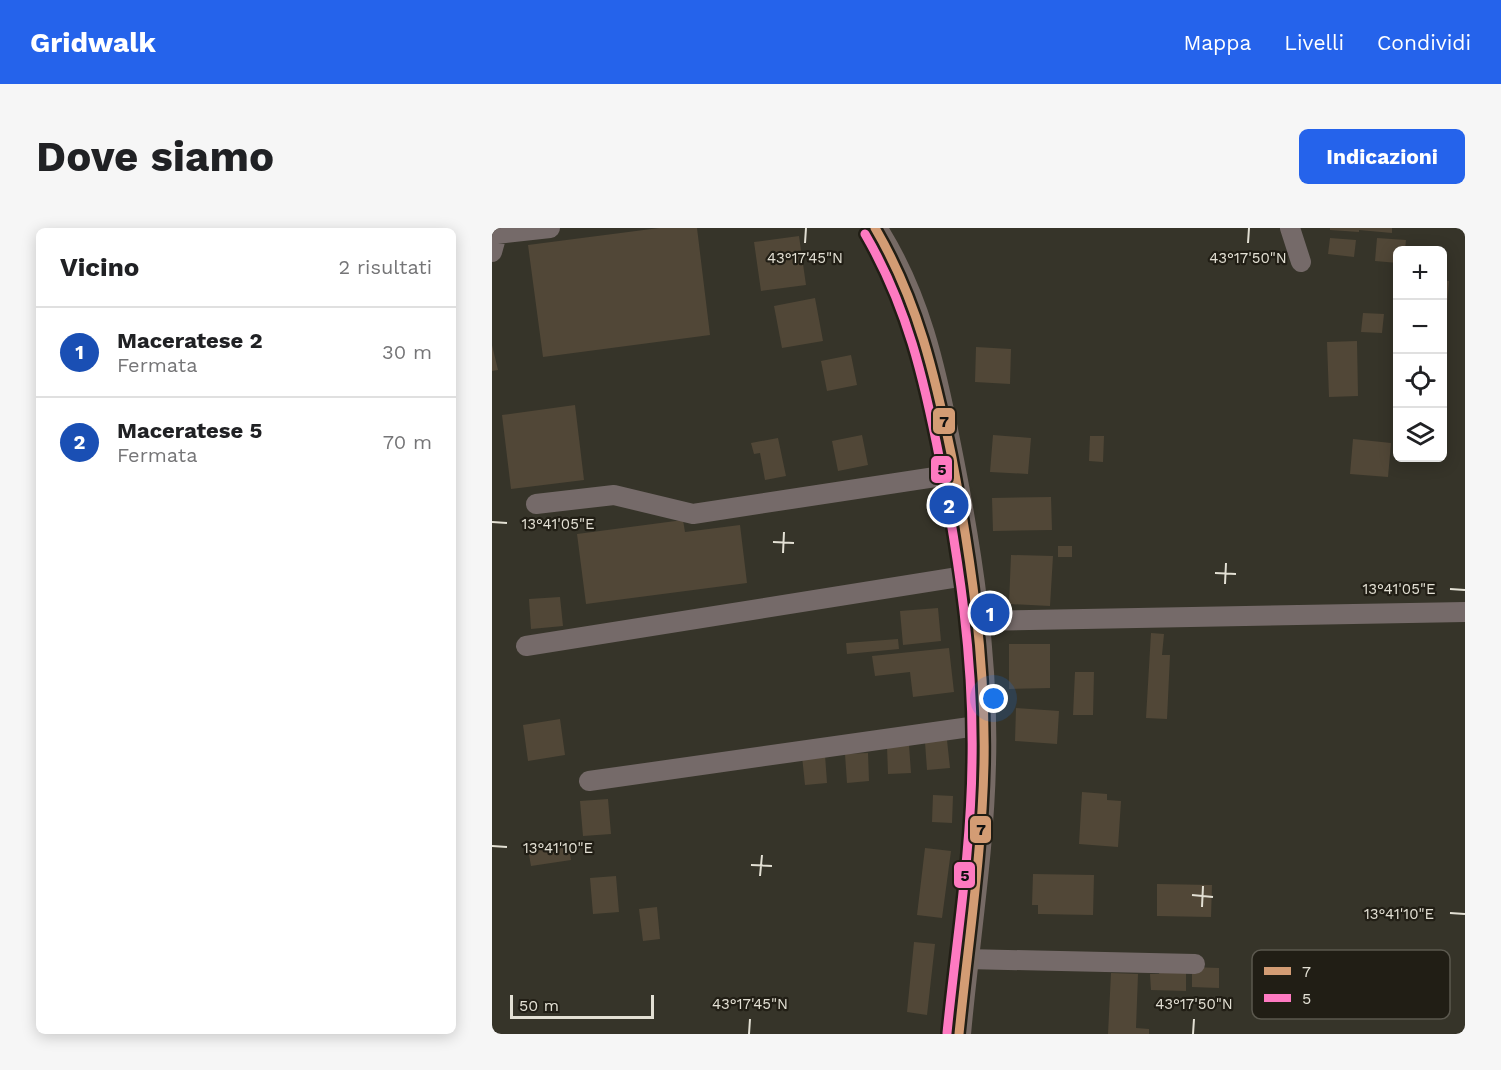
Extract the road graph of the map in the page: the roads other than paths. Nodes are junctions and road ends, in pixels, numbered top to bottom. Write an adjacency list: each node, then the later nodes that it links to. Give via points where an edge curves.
1 (550, 228): 4 (street, via 497,234)
2 (875, 228): 6 (main road, via 915,305 930,354)
3 (1290, 228): 5 (street)
4 (492, 252)
5 (1301, 262)
6 (955, 474): 7 (street, via 693,514 614,495); 8 (main road)
7 (536, 504)
8 (971, 575): 10 (main road); 11 (street)
9 (1465, 612): 10 (street)
10 (977, 621): 12 (main road)
11 (526, 646)
12 (984, 725): 13 (street); 14 (main road, via 980,849)
13 (589, 781)
14 (966, 959): 15 (street); 16 (main road)
15 (1195, 963)
16 (959, 1034)

